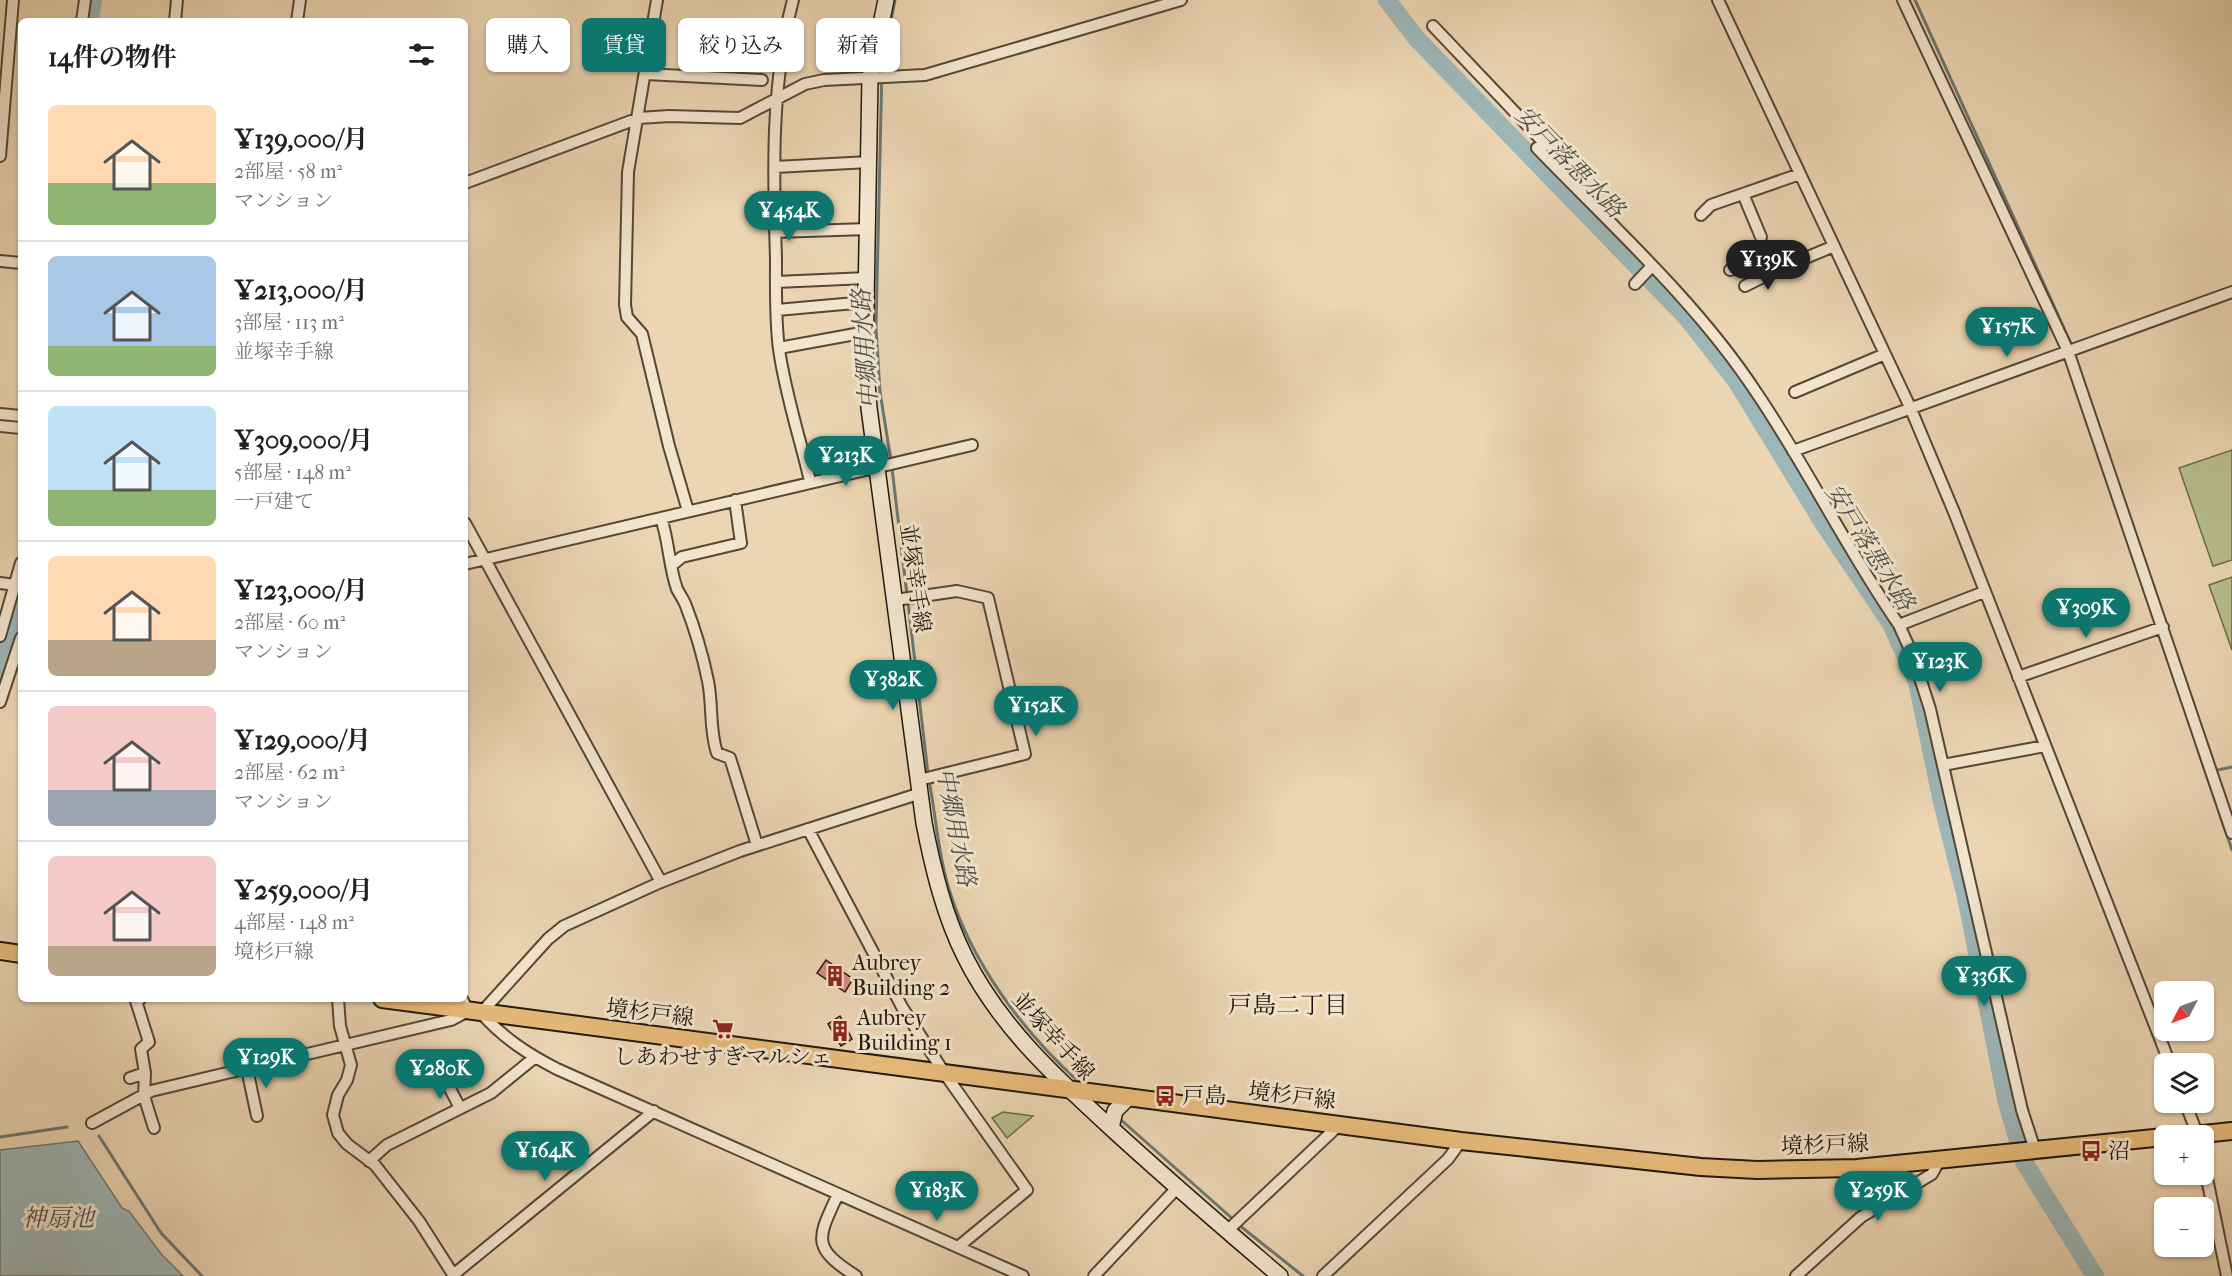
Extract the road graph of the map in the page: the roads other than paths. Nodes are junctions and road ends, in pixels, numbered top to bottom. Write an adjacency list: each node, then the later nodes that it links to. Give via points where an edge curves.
1 (13, 0): 20 (street)
2 (85, 0): 11 (street)
3 (177, 0): 12 (street)
4 (300, 0): 13 (street)
5 (657, 0): 15 (street)
6 (794, 0): 18 (street, via 787,23)
7 (886, 0): 16 (main road, 並塚幸手線)
8 (1181, 0): 16 (street, via 925,75)
9 (1718, 0): 23 (street)
10 (1903, 0): 45 (street)
11 (82, 18)
12 (175, 18)
13 (297, 18)
14 (1433, 26): 33 (street, via 1546,145 1537,148)
15 (646, 74): 17 (street); 19 (street)
16 (870, 77): 18 (street, via 805,84); 21 (main road, 並塚幸手線)
17 (762, 80)
18 (777, 99): 19 (street, via 740,118); 22 (street)
19 (639, 118): 24 (street); 58 (street, via 628,172 626,313 642,334)
20 (0, 156)
21 (869, 162): 22 (street); 27 (main road, 並塚幸手線)
22 (775, 167): 28 (street)
23 (1800, 174): 25 (street); 30 (street)
24 (468, 182)
25 (1743, 194): 26 (street, via 1711,205); 29 (street)
26 (1701, 214)
27 (867, 229): 28 (street); 36 (main road, 並塚幸手線)
28 (775, 232): 37 (street)
29 (1761, 237)
30 (1833, 246): 35 (street); 46 (street)
31 (0, 261): 32 (street)
32 (18, 263)
33 (1652, 266): 38 (street); 54 (street, via 1723,345)
34 (1730, 270): 35 (street, via 1763,263)
35 (1777, 270): 39 (street)
36 (867, 278): 37 (street); 41 (main road, 並塚幸手線)
37 (776, 282): 42 (street)
38 (1635, 284)
39 (1745, 286)
40 (2232, 292): 45 (street)
41 (866, 302): 42 (street); 43 (main road, 並塚幸手線)
42 (777, 310): 44 (street)
43 (866, 332): 44 (street); 55 (main road, 並塚幸手線)
44 (779, 348): 56 (street)
45 (2068, 351): 48 (street); 70 (street)
46 (1885, 354): 47 (street); 48 (street)
47 (1795, 392)
48 (1910, 407): 54 (street); 67 (street)
49 (0, 414): 50 (street)
50 (18, 416)
51 (0, 426): 52 (street)
52 (18, 428)
53 (972, 445): 55 (street)
54 (1793, 451): 69 (street)
55 (876, 466): 56 (street); 68 (main road, 並塚幸手線)
56 (810, 482): 57 (street)
57 (735, 500): 58 (street); 63 (street, via 741,543 682,557)
58 (688, 511): 59 (street)
59 (661, 518): 61 (street); 63 (street)
60 (468, 529): 61 (street)
61 (485, 560): 62 (street); 81 (street)
62 (468, 563)
63 (672, 565): 80 (street, via 708,678 713,705 712,741 717,753 730,758)
64 (18, 574): 66 (street)
65 (0, 583): 66 (street)
66 (15, 585): 71 (street)
67 (1984, 592): 69 (street); 73 (street)
68 (895, 600): 77 (main road, 並塚幸手線); 77 (street, via 957,591 988,598 1025,754)
69 (1899, 625): 76 (street, via 1913,656)
70 (2163, 627): 73 (street); 79 (street)
71 (0, 636)
72 (18, 647): 74 (street)
73 (2018, 677): 75 (street)
74 (0, 702)
75 (2045, 746): 76 (street); 89 (street)
76 (1944, 765): 110 (street, via 2022,1110)
77 (920, 787): 78 (street); 96 (main road, 並塚幸手線, via 931,860 947,915 966,958 1010,1026)
78 (808, 829): 80 (street); 93 (street, via 902,1007)
79 (2232, 833)
80 (757, 845): 81 (street)
81 (662, 882): 87 (street, via 564,926)
82 (0, 951): 83 (main road)
83 (18, 954)
84 (136, 1002): 92 (street, via 149,1042 141,1049)
85 (338, 1002): 88 (street)
86 (411, 1002): 87 (main road, 境杉戸線)
87 (470, 1008): 88 (street, via 451,1020); 90 (street); 93 (main road, 境杉戸線)
88 (345, 1046): 91 (street); 111 (street, via 350,1072 338,1095 333,1121 347,1144)
89 (2166, 1053)
90 (534, 1058): 99 (street, via 491,1093); 100 (street)
91 (247, 1069): 97 (street); 101 (street)
92 (145, 1073): 94 (street); 97 (street)
93 (945, 1074): 96 (main road, 境杉戸線); 117 (street, via 1027,1190)
94 (130, 1078)
95 (445, 1079): 99 (street)
96 (1069, 1090): 98 (main road, 境杉戸線); 105 (main road, 並塚幸手線)
97 (144, 1096): 102 (street); 104 (street)
98 (1129, 1097): 103 (main road, 境杉戸線); 105 (main road, via 1115,1111)
99 (460, 1108): 111 (street, via 387,1145)
100 (654, 1111): 115 (street); 118 (street)
101 (257, 1116)
102 (92, 1123)
103 (1340, 1125): 109 (main road, 境杉戸線); 116 (street)
104 (154, 1128)
105 (1111, 1128): 114 (main road, 並塚幸手線)
106 (2232, 1131): 107 (main road)
107 (2214, 1133)
108 (2154, 1138): 110 (main road, 境杉戸線)
109 (1461, 1141): 112 (main road, 境杉戸線, via 1634,1162 1756,1170); 123 (street, via 1448,1159)
110 (2026, 1151): 112 (main road, 境杉戸線)
111 (369, 1161): 118 (street, via 419,1221)
112 (1939, 1161): 124 (street, via 1932,1174 1861,1217)
113 (2208, 1185): 125 (street)
114 (1178, 1188): 116 (main road, 並塚幸手線); 121 (street)
115 (838, 1194): 117 (street); 119 (street, via 820,1234 823,1247 838,1265)
116 (1227, 1231): 122 (main road, 並塚幸手線)
117 (958, 1247): 120 (street)
118 (454, 1276)
119 (856, 1276)
120 (1023, 1276)
121 (1094, 1276)
122 (1280, 1276)
123 (1323, 1276)
124 (1796, 1276)
125 (2227, 1276)

